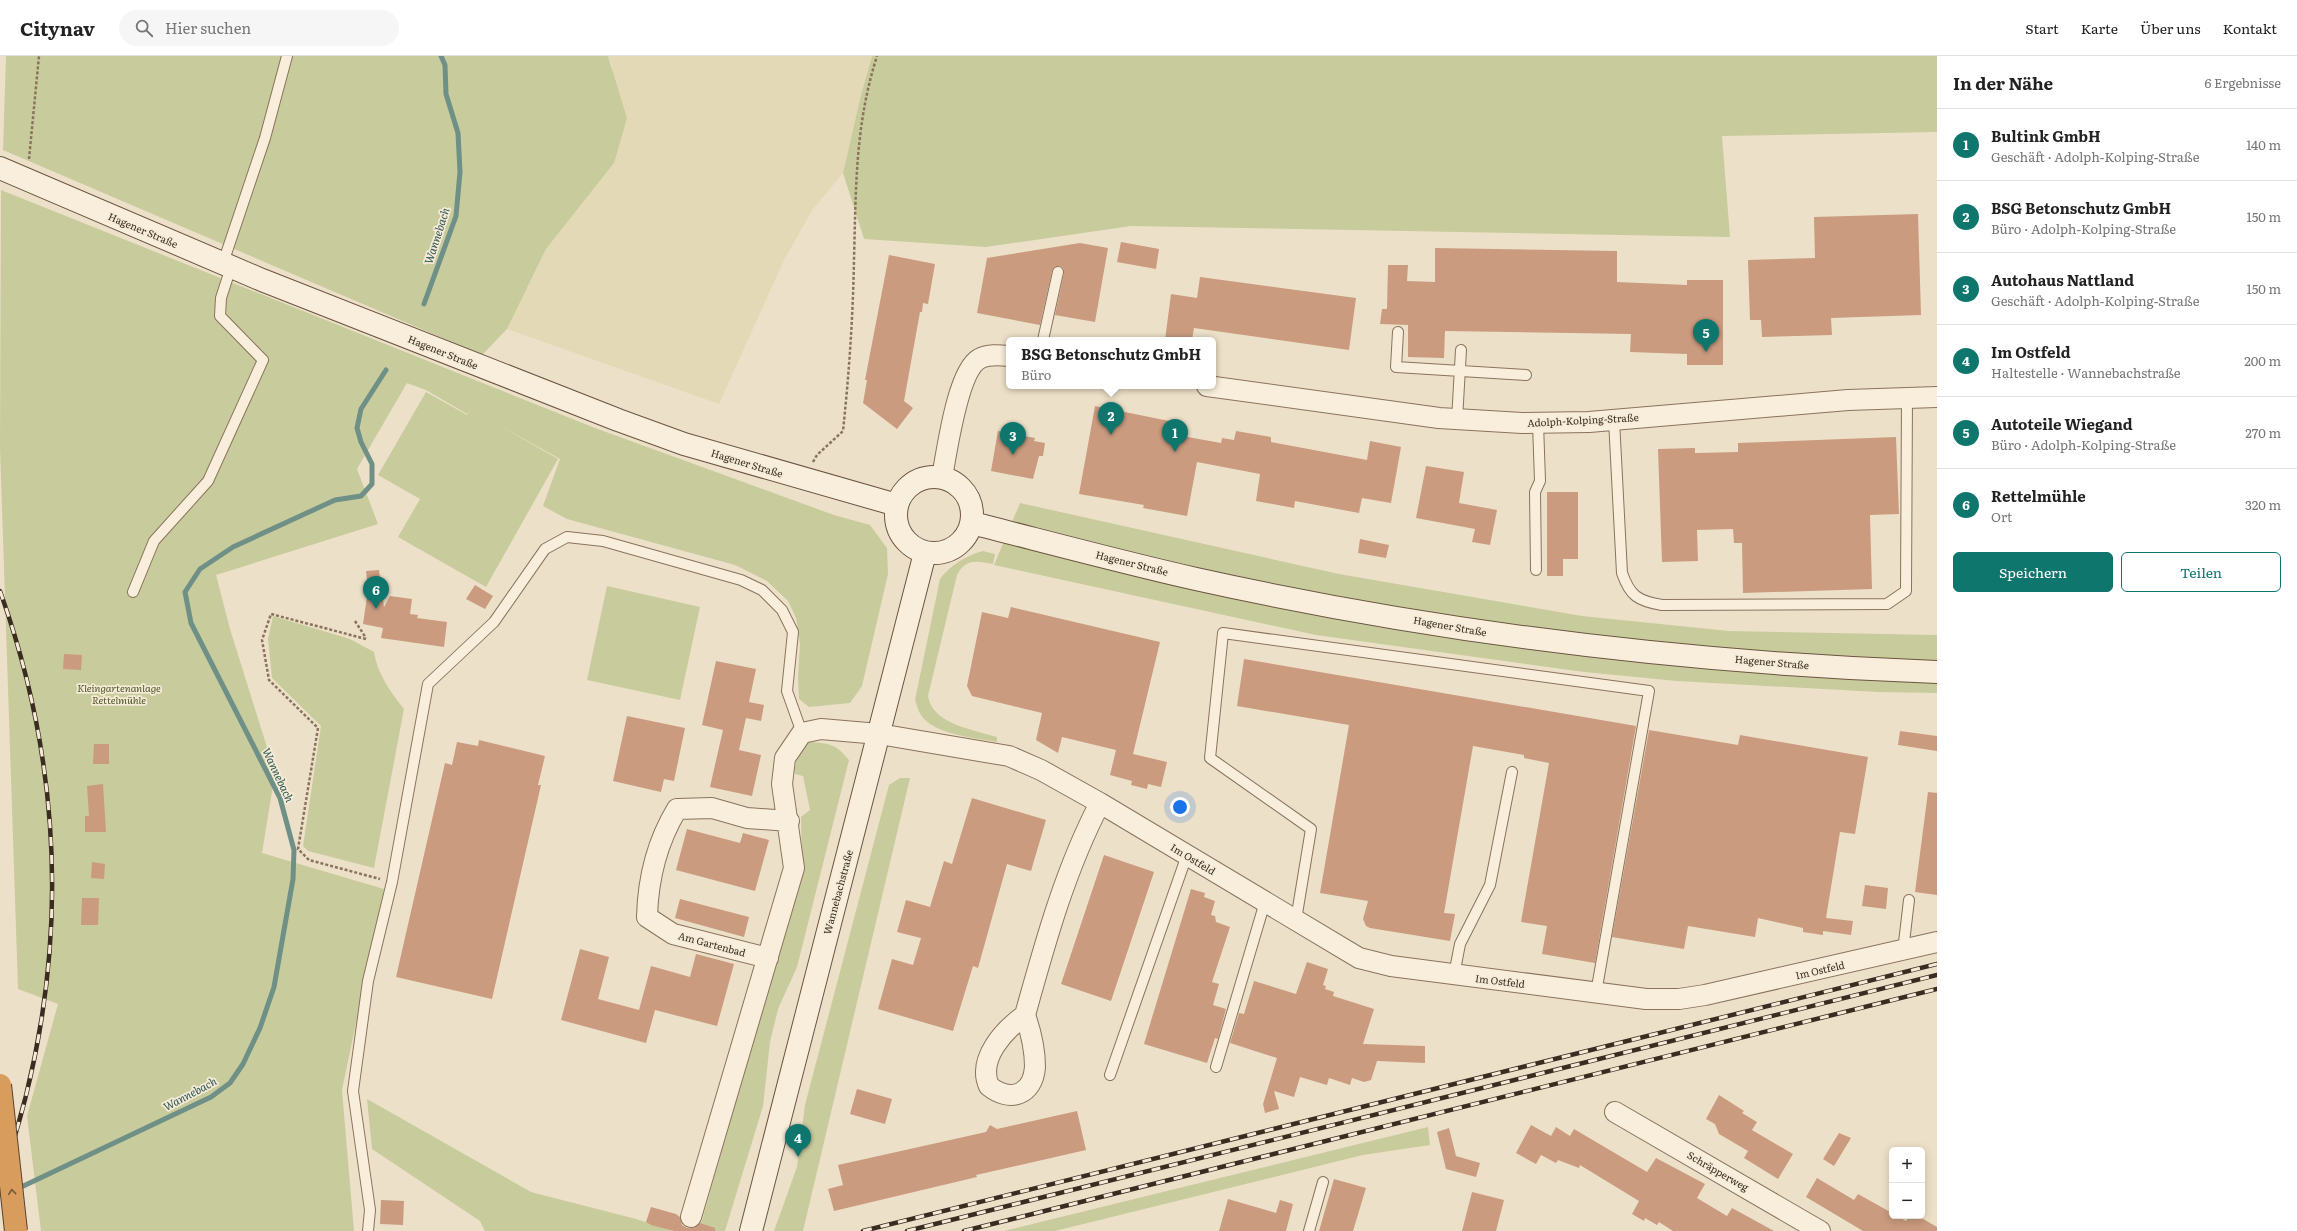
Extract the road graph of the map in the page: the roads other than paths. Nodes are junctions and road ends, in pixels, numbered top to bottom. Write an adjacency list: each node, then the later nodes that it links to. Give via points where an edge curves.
1 (288, 56): 3 (lane)
2 (0, 168): 3 (main road, Hagener Straße)
3 (227, 265): 18 (main road, Hagener Straße, via 424,346 684,444); 22 (lane, via 220,316 263,360 208,481 154,541)
4 (1058, 272): 6 (lane)
5 (1398, 332): 9 (lane, via 1396,367)
6 (1044, 337)
7 (1460, 350): 9 (lane)
8 (1006, 356): 17 (street, via 979,358 969,369 955,408)
9 (1459, 371): 10 (lane); 14 (lane)
10 (1526, 375)
11 (1216, 387): 14 (street, Adolph-Kolping-Straße)
12 (1907, 397): 13 (street, Adolph-Kolping-Straße); 15 (street, Adolph-Kolping-Straße); 15 (lane, via 1906,591 1887,604 1662,605 1639,599 1631,593 1622,573)
13 (1937, 397)
14 (1457, 420): 16 (street, Adolph-Kolping-Straße)
15 (1614, 420): 16 (street, Adolph-Kolping-Straße)
16 (1538, 423): 21 (lane, via 1540,481 1535,492)
17 (942, 477): 18 (main road, via 930,477 909,486); 19 (main road, via 958,485 969,499 973,511)
18 (897, 505): 20 (main road, via 896,518 900,532 910,545)
19 (972, 523): 20 (main road, via 960,544 938,554); 23 (main road, Hagener Straße, via 1196,579 1492,633 1652,652)
20 (925, 553): 25 (main road, Wannebachstraße)
21 (1536, 570)
22 (134, 592)
23 (1937, 672)
24 (802, 733): 25 (street, via 821,729); 28 (street, via 784,758 782,784); 46 (lane, via 787,691 793,632 782,610 762,590 741,580 611,543 567,537 545,549 494,622 428,684 392,882 368,981 352,1091 370,1210)
25 (879, 734): 27 (street, Im Ostfeld, via 1014,757); 47 (main road, Wannebachstraße)
26 (1512, 772): 36 (lane, via 1490,885 1460,944)
27 (1100, 803): 29 (street, Im Ostfeld); 38 (street, via 1084,833 1068,873)
28 (789, 821): 35 (street, via 794,868); 35 (street, Am Gartenbad, via 747,818 712,808 677,809 664,830 648,890 647,917 673,934)
29 (1187, 855): 31 (street, Im Ostfeld); 40 (lane)
30 (1909, 900): 34 (lane)
31 (1265, 902): 32 (street, Im Ostfeld); 39 (lane)
32 (1296, 920): 36 (street, Im Ostfeld, via 1359,958 1372,963); 37 (lane, via 1311,829 1210,758 1223,634 1649,691)
33 (1937, 942): 34 (street, Im Ostfeld)
34 (1902, 951): 37 (street, Im Ostfeld, via 1686,998 1646,999)
35 (768, 958): 44 (street)
36 (1454, 975): 37 (street, Im Ostfeld)
37 (1596, 993)
38 (1025, 1015)
39 (1216, 1067)
40 (1110, 1075)
41 (0, 1085): 45 (highway, one-way to 41, bridge)
42 (1615, 1112): 49 (street, Schräpperweg)
43 (1323, 1182): 48 (lane)
44 (691, 1217)
45 (16, 1231)
46 (368, 1231)
47 (751, 1231)
48 (1309, 1231)
49 (1820, 1231)

